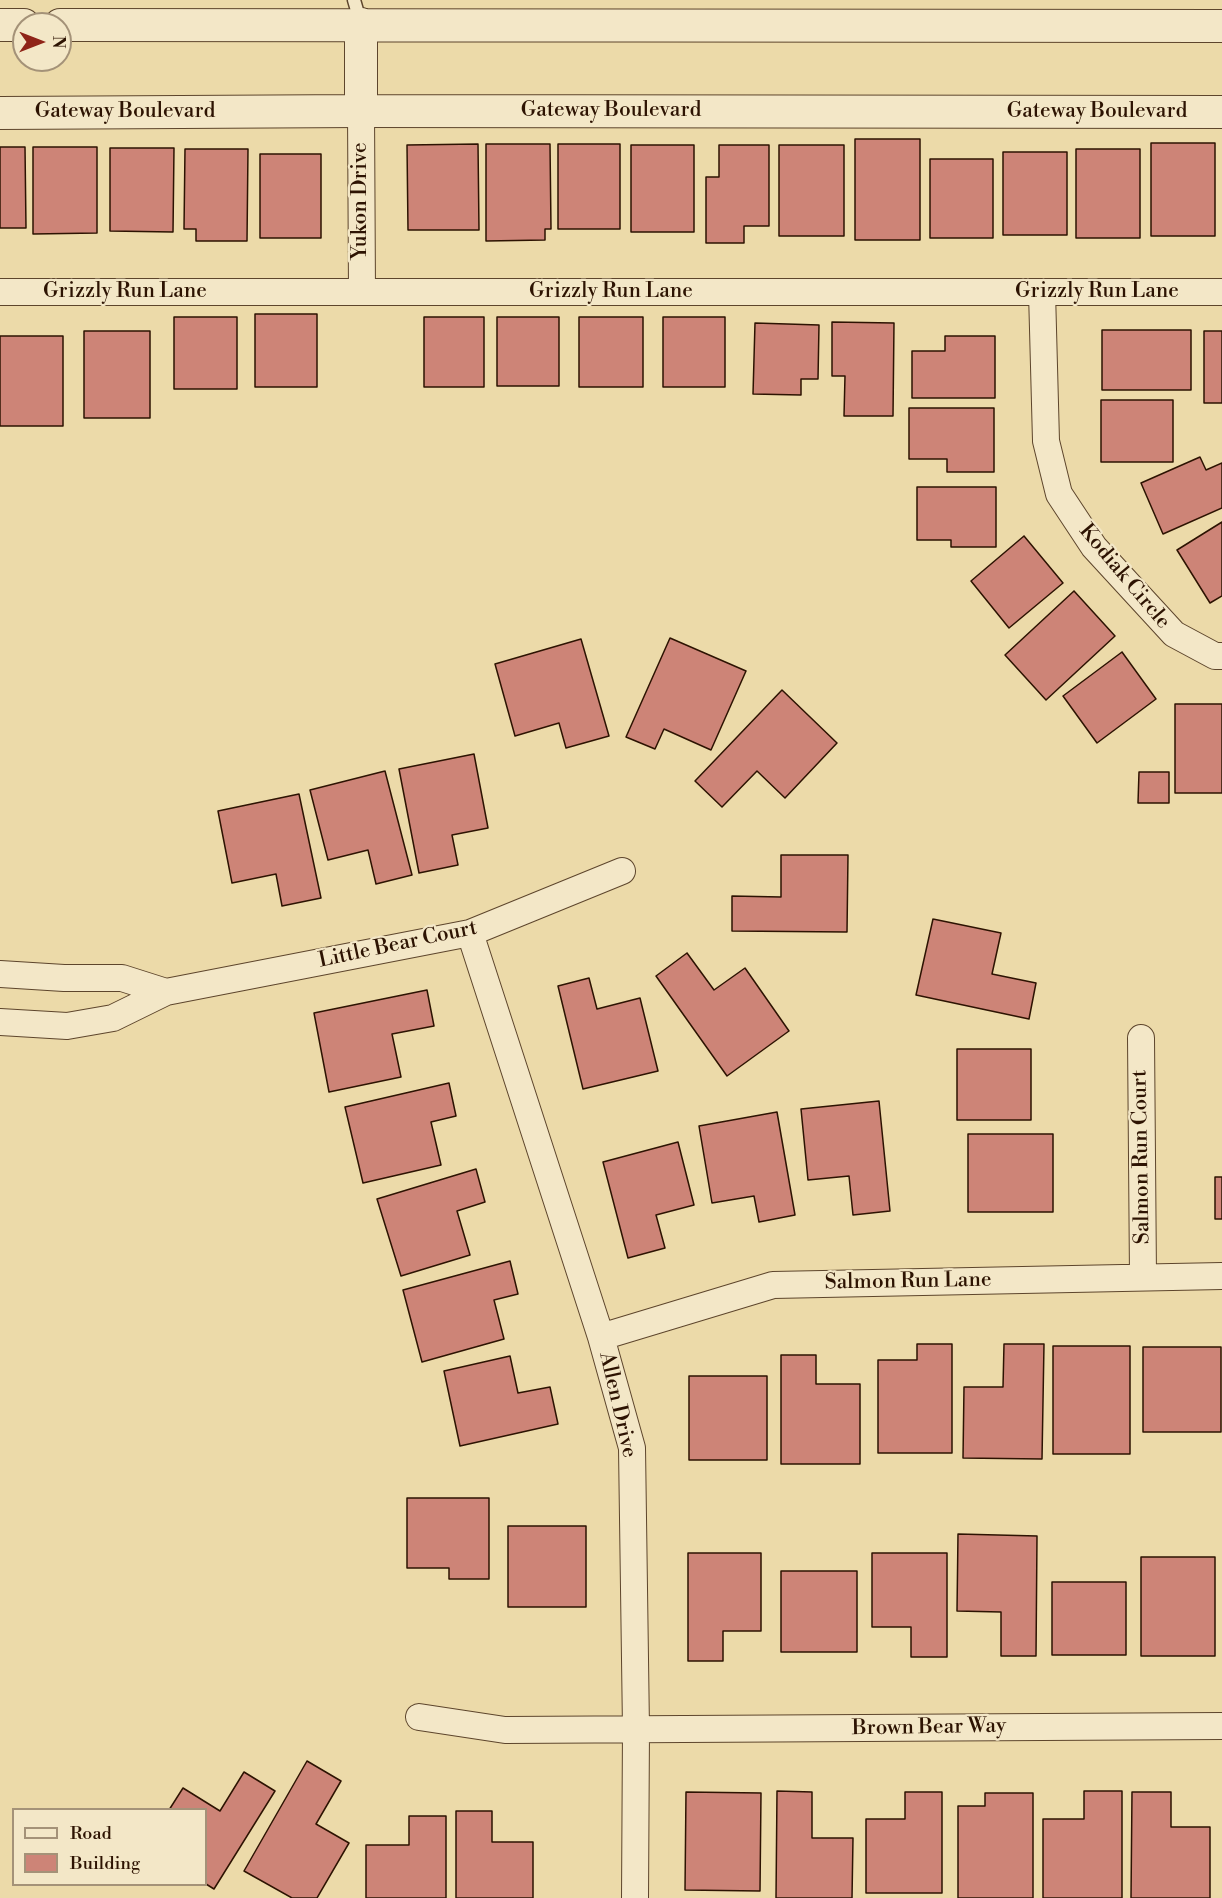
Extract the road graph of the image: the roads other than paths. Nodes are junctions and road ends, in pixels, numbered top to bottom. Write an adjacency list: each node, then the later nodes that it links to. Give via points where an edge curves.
1 (357, 12): 2 (street); 3 (street); 4 (street)
2 (72, 24)
3 (1222, 26)
4 (361, 111): 5 (street, Gateway Boulevard); 6 (street, Gateway Boulevard); 10 (street, Yukon Drive)
5 (0, 112)
6 (1222, 112)
7 (1042, 291): 8 (street, Grizzly Run Lane); 10 (street, Grizzly Run Lane); 11 (street, Kodiak Circle, via 1046,441 1059,494 1094,547 1174,634)
8 (1222, 291)
9 (0, 292): 10 (street, Grizzly Run Lane)
10 (362, 292)
11 (1222, 656)
12 (622, 871): 13 (street, Little Bear Court)
13 (470, 933): 15 (street, Little Bear Court); 20 (street, Allen Drive)
14 (0, 974): 15 (street, Little Bear Court, via 122,978)
15 (166, 992): 16 (street, Little Bear Court, via 112,1018 67,1026)
16 (0, 1022)
17 (1141, 1038): 19 (street, Salmon Run Court)
18 (1222, 1276): 19 (street, Salmon Run Lane)
19 (1143, 1277): 20 (street, Salmon Run Lane, via 773,1285)
20 (602, 1337): 23 (street, Allen Drive, via 632,1448)
21 (419, 1717): 23 (street, Brown Bear Way, via 505,1730)
22 (1222, 1726): 23 (street, Brown Bear Way)
23 (636, 1728): 24 (street, Allen Drive)
24 (635, 1898)

